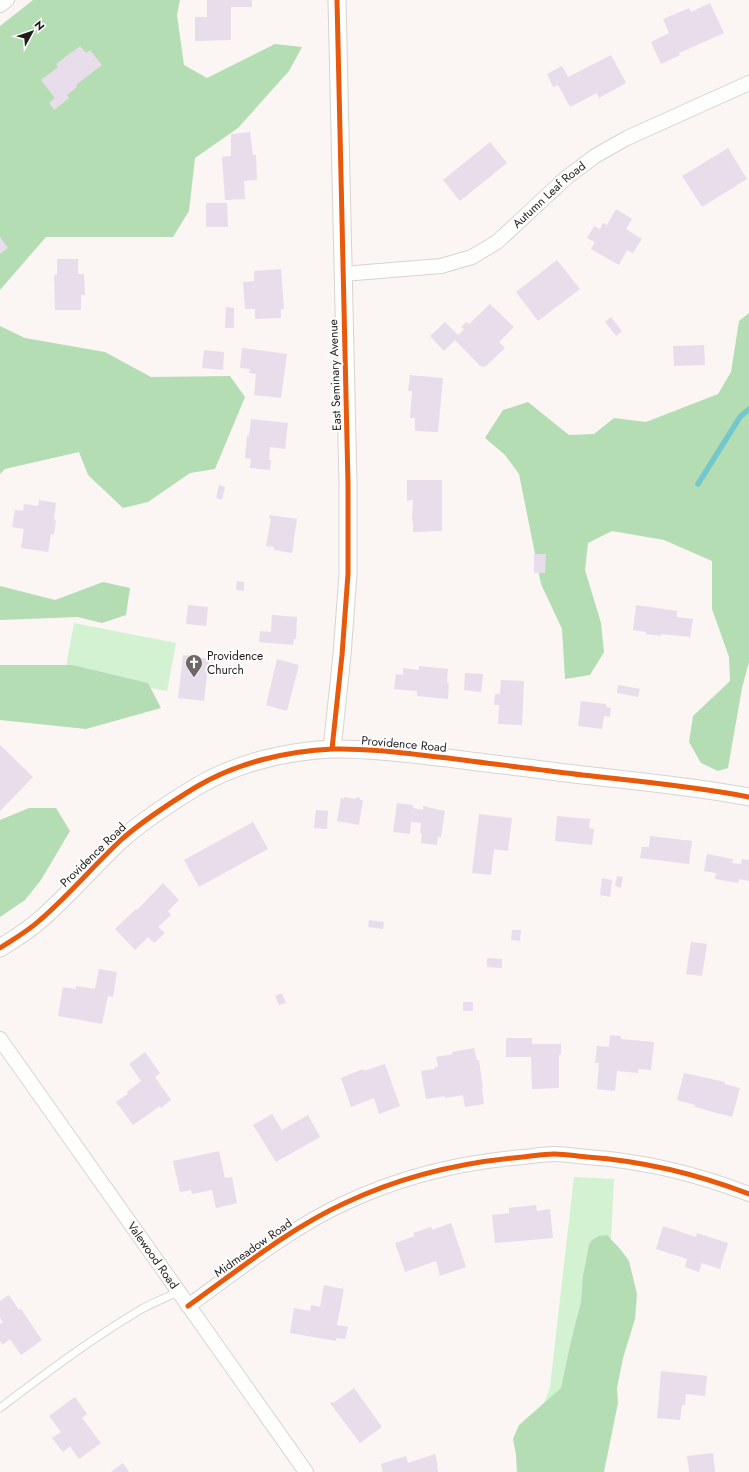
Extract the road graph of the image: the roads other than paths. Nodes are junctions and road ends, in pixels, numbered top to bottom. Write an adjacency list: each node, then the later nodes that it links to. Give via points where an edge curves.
1 (7, 0): 3 (street)
2 (337, 0): 5 (street, East Seminary Avenue)
3 (0, 5)
4 (749, 83): 5 (street, Autumn Leaf Road, via 627,138 595,156 566,178 497,242 472,257 441,266)
5 (342, 274): 6 (street, East Seminary Avenue, via 348,574)
6 (332, 750): 7 (street, Providence Road, via 432,756); 8 (street, Providence Road, via 280,756 250,764 222,774 185,794 138,826 58,904)
7 (749, 797)
8 (0, 948)
9 (0, 1039): 11 (street, Valewood Road)
10 (749, 1194): 12 (street, Midmeadow Road, via 720,1182 672,1169 611,1159 554,1154 498,1159 440,1170 393,1184 345,1203 299,1228)
11 (178, 1292): 12 (street, Valewood Road); 13 (lane, via 140,1310 95,1339)
12 (188, 1306): 14 (street, Valewood Road)
13 (0, 1408)
14 (306, 1472)

